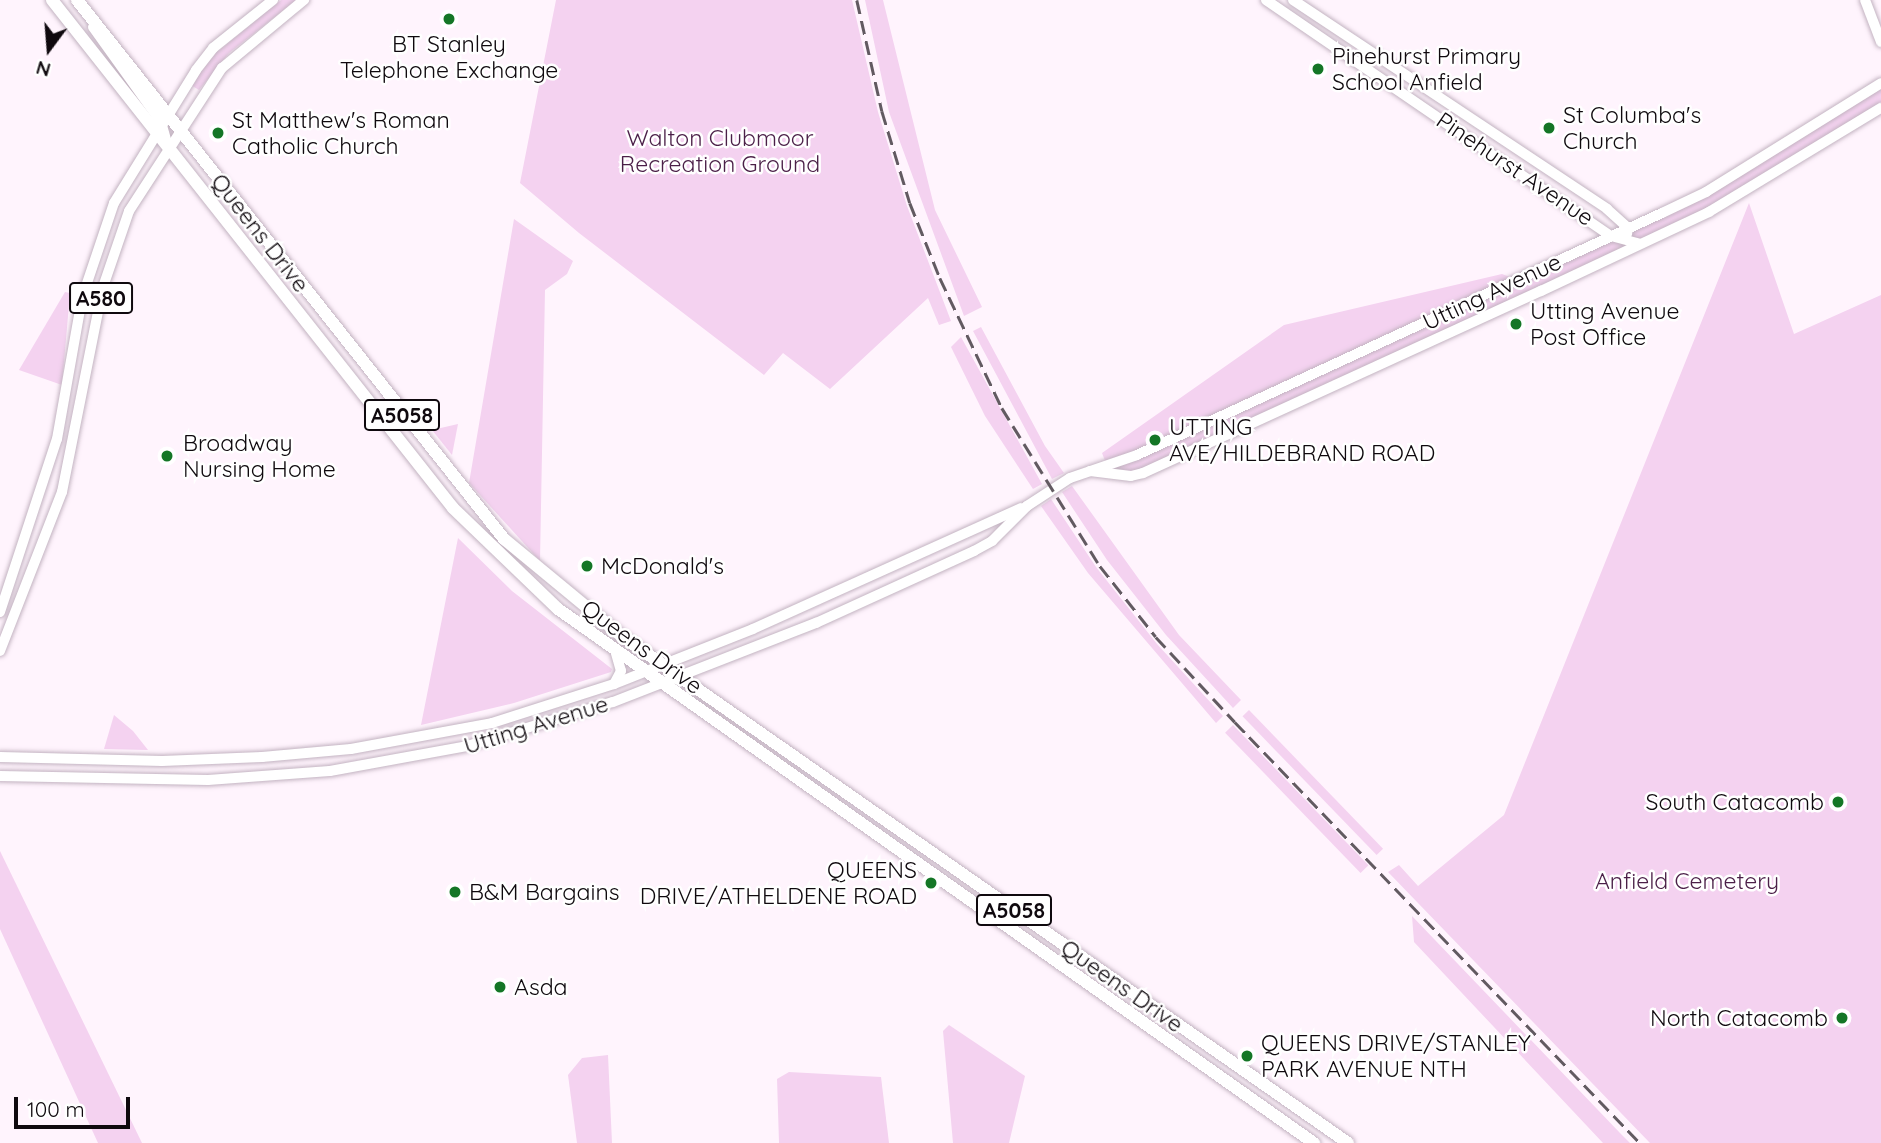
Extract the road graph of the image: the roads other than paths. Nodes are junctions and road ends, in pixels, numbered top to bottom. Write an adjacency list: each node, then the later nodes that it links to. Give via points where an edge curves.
1 (52, 0): 11 (highway, Queens Drive / A5058)
2 (273, 0): 11 (main road, A580, via 213,48)
3 (304, 0): 12 (main road, A580, via 222,68)
4 (1265, 0): 15 (street, Pinehurst Avenue)
5 (1293, 0): 14 (street, Pinehurst Avenue, via 1607,209)
6 (1865, 0): 8 (street)
7 (79, 3): 11 (highway, Queens Drive / A5058)
8 (1881, 37)
9 (1881, 83): 14 (street, Utting Avenue, via 1706,192)
10 (1881, 108): 17 (street, Utting Avenue, via 1709,212)
11 (161, 122): 12 (highway, Queens Drive / A5058); 13 (highway, Queens Drive / A5058); 21 (main road, A580, via 114,203 92,257 57,439)
12 (179, 129): 13 (main road, A580); 24 (highway, Queens Drive / A5058, via 504,539)
13 (168, 146): 22 (main road, A580, via 120,233 101,298 82,413 62,492); 23 (highway, Queens Drive / A5058, via 453,508 558,609)
14 (1628, 228): 15 (street, Utting Avenue); 16 (street)
15 (1611, 236): 16 (street, Pinehurst Avenue); 19 (street, Utting Avenue)
16 (1626, 240): 17 (street, Pinehurst Avenue); 18 (street)
17 (1640, 244): 18 (street, Utting Avenue)
18 (1624, 251): 19 (street, Utting Avenue, via 1143,473)
19 (1109, 468): 20 (street, Utting Avenue, via 1088,470)
20 (1027, 506): 24 (street, Utting Avenue, via 811,605); 26 (street, Utting Avenue, via 992,541 974,551 816,623)
21 (0, 612)
22 (0, 651)
23 (616, 653): 25 (highway, Queens Drive / A5058); 28 (street, via 621,671)
24 (662, 664): 25 (street, Utting Avenue); 26 (highway, Queens Drive / A5058)
25 (644, 673): 27 (highway, Queens Drive / A5058); 28 (street, Utting Avenue)
26 (680, 676): 27 (street, Utting Avenue); 32 (highway, Queens Drive / A5058)
27 (660, 683): 30 (street, Utting Avenue, via 467,746 369,765 208,780); 31 (highway, Queens Drive / A5058)
28 (614, 684): 29 (street, Utting Avenue, via 492,723 351,749 162,761)
29 (0, 757)
30 (0, 776)
31 (1314, 1143)
32 (1349, 1143)

